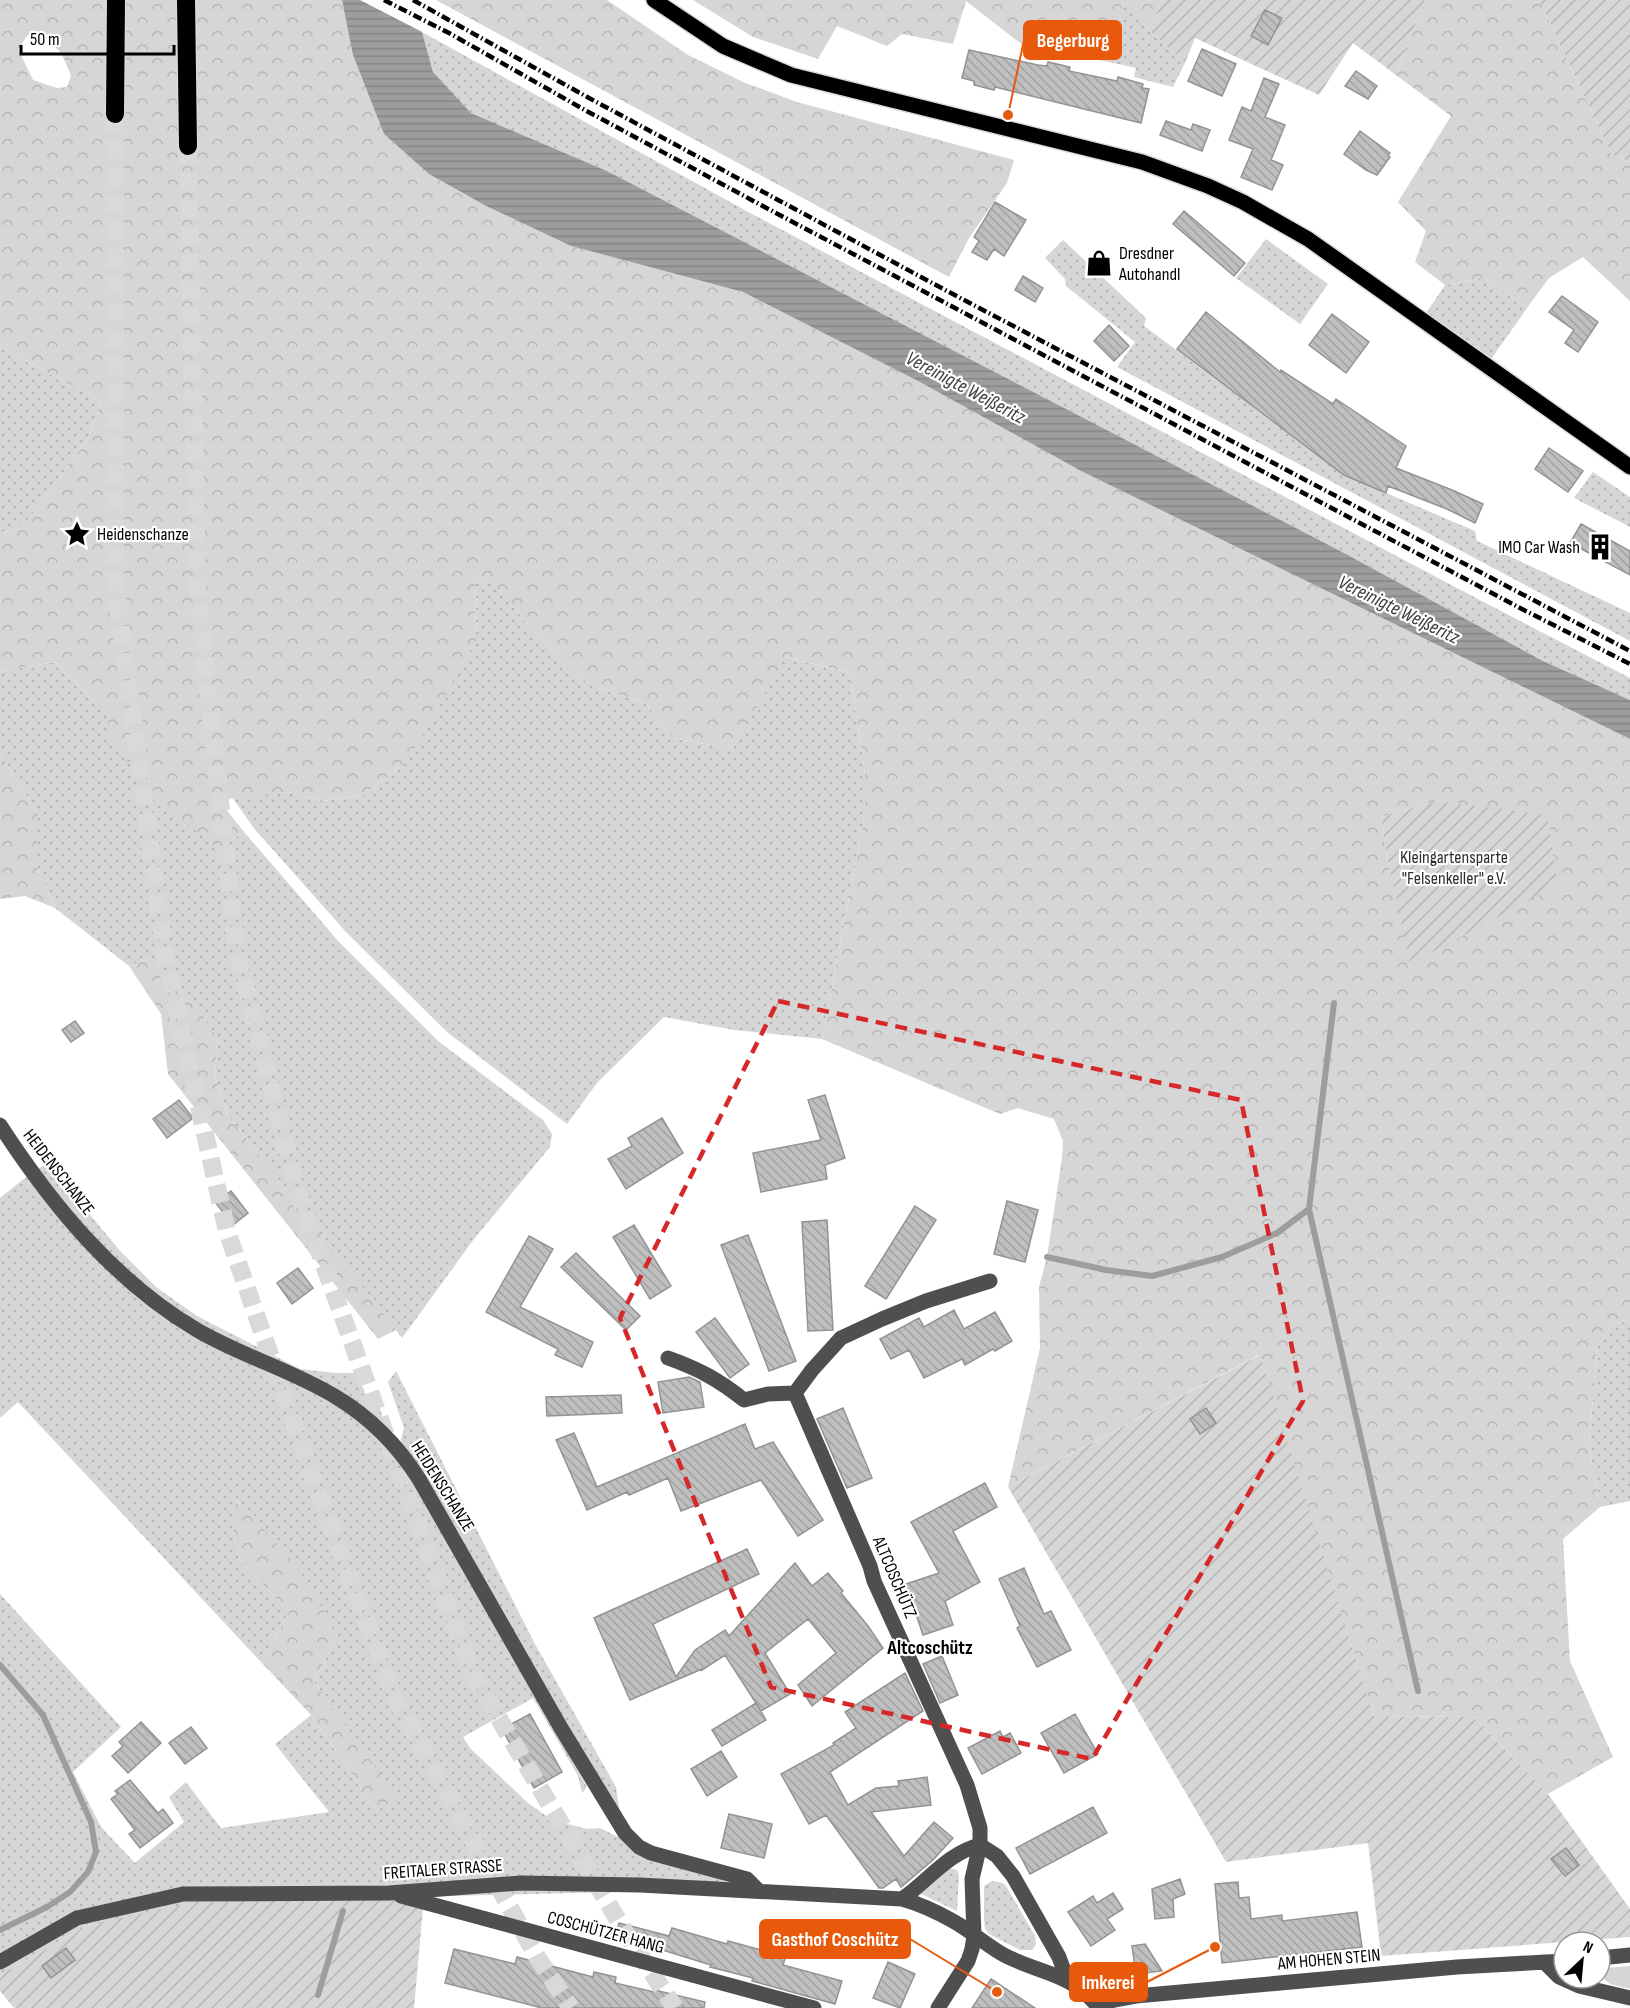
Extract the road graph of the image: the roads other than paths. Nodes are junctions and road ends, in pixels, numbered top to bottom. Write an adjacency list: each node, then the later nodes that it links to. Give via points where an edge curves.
1 (116, 0): 4 (highway)
2 (186, 0): 5 (highway)
3 (654, 0): 6 (main road, via 723,46 791,75 1142,162 1243,202 1308,239)
4 (115, 114)
5 (188, 146)
6 (1630, 467)
7 (0, 1125): 12 (street, HEIDENSCHANZE, via 49,1195 90,1243 137,1287 198,1331 335,1396 391,1441 419,1479 625,1833 651,1853 747,1879)
8 (990, 1281): 10 (street, via 926,1301 841,1338)
9 (668, 1359): 10 (street, via 720,1381 744,1400 768,1394)
10 (795, 1394): 11 (street, ALTCOSCHÜTZ, via 967,1785 980,1828)
11 (980, 1845): 14 (street, via 948,1859); 15 (street, ALTCOSCHÜTZ, via 972,1880); 21 (street, via 997,1856 1013,1876 1059,1957)
12 (759, 1891): 13 (street, FREITALER STRASSE, via 521,1883); 14 (street, FREITALER STRASSE)
13 (389, 1893): 18 (street, FREITALER STRASSE, via 183,1894 77,1918); 24 (street, COSCHÜTZER HANG)
14 (902, 1899): 15 (street, via 954,1922)
15 (974, 1936): 21 (street, via 1004,1955); 25 (street, ALTCOSCHÜTZ, via 968,1961)
16 (1630, 1955): 17 (street)
17 (1612, 1957)
18 (0, 1962)
19 (1544, 1962): 20 (street, AM HOHEN STEIN); 22 (street, via 1559,1977 1579,1986); 23 (street, AM HOHEN STEIN, via 1136,1996)
20 (1552, 1962)
21 (1067, 1979): 23 (street)
22 (1630, 1998)
23 (1099, 2007)
24 (814, 2008)
25 (938, 2008)

